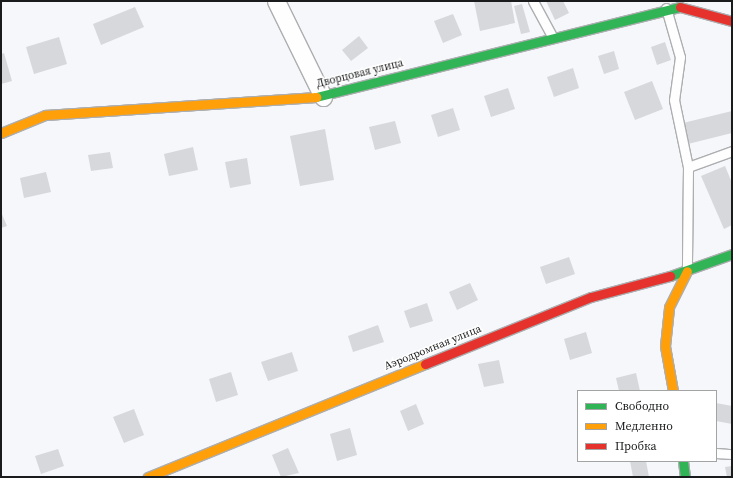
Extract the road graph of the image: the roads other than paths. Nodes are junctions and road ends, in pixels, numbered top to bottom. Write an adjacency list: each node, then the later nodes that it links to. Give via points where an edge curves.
1 (276, 1): 8 (street)
2 (533, 1): 7 (lane)
3 (693, 1): 5 (lane)
4 (665, 5): 5 (street, Дворцовая улица); 7 (street, Дворцовая улица); 11 (lane, via 680,57 674,100)
5 (695, 11): 6 (street, Дворцовая улица)
6 (732, 21)
7 (552, 38): 8 (street, Дворцовая улица)
8 (323, 97): 9 (street, Дворцовая улица, via 45,115)
9 (1, 133)
10 (732, 151): 11 (lane)
11 (688, 167): 13 (lane)
12 (732, 254): 13 (street, Аэродромная улица)
13 (687, 271): 14 (street, via 669,307 665,346); 18 (street, Аэродромная улица, via 592,297)
14 (673, 390)
15 (717, 453): 16 (lane)
16 (732, 454)
17 (683, 462): 19 (street)
18 (148, 477)
19 (685, 477)

